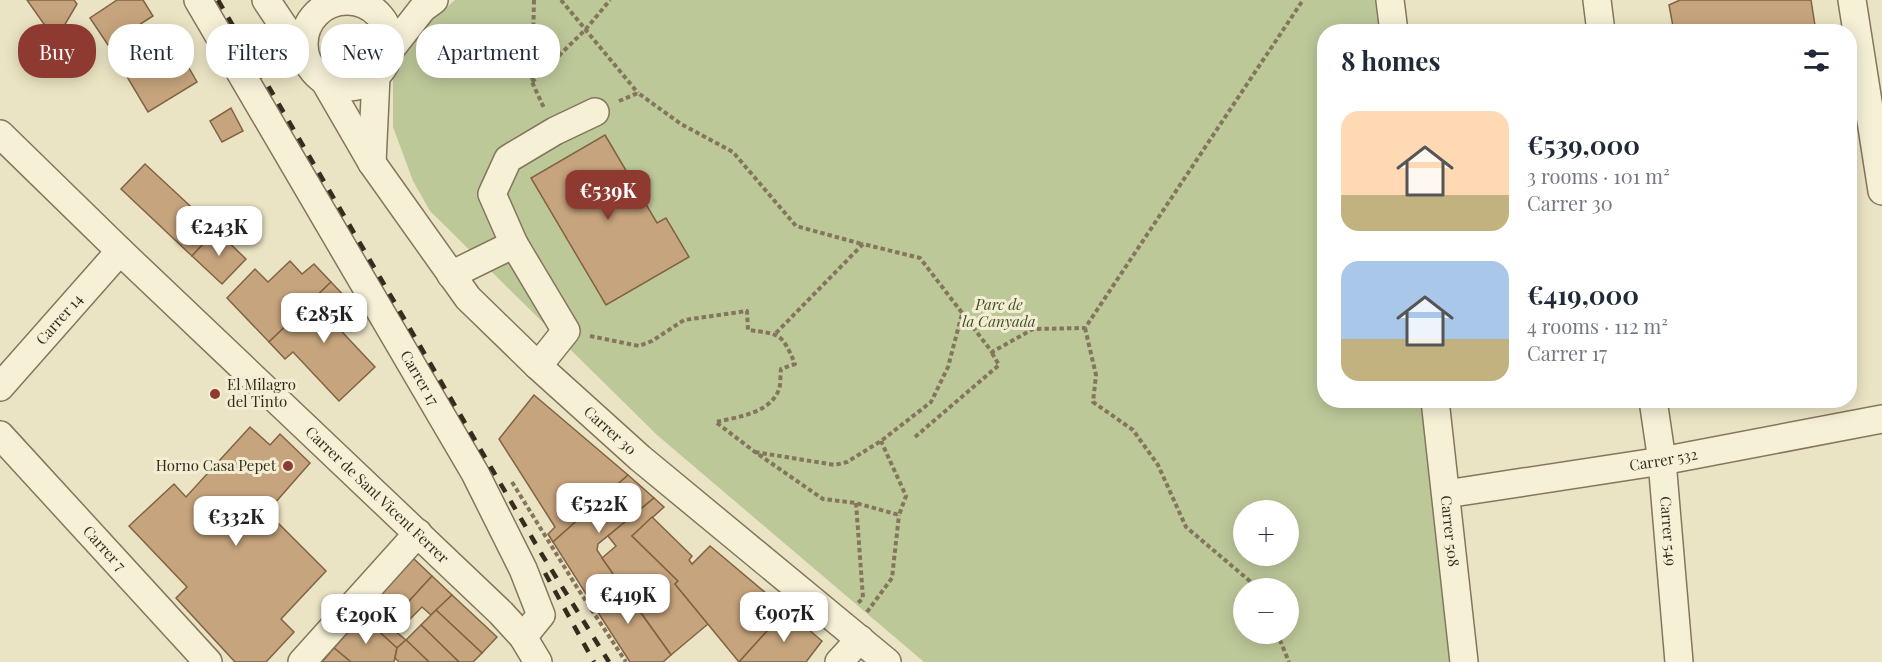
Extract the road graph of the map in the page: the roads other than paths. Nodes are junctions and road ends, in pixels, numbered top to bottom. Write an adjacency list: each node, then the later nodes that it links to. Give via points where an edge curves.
1 (198, 0): 36 (street, Carrer 17, via 475,473 523,569 541,615)
2 (266, 0): 13 (street)
3 (301, 0): 8 (street)
4 (434, 0): 12 (street)
5 (1390, 0): 10 (street)
6 (1597, 0): 11 (street)
7 (1852, 0): 18 (street)
8 (338, 2): 9 (street, via 370,8); 13 (street, via 316,14 304,41 305,56)
9 (384, 24)
10 (1393, 24)
11 (1600, 24)
12 (404, 32)
13 (318, 75): 14 (street); 21 (street, Carrer 30)
14 (321, 77)
15 (323, 78): 16 (street, via 338,86 353,87)
16 (373, 78)
17 (376, 78): 21 (street)
18 (1876, 108): 22 (street)
19 (595, 112): 23 (street, via 508,159 492,194)
20 (0, 134): 24 (street, Carrer de Sant Vicent Ferrer)
21 (372, 163): 25 (street, Carrer 30)
22 (1882, 191)
23 (514, 244): 25 (street); 26 (street, via 566,331)
24 (120, 251): 27 (street, Carrer 14); 34 (street, Carrer de Sant Vicent Ferrer)
25 (451, 275): 26 (street, Carrer 30, via 468,298)
26 (538, 366): 35 (street, Carrer 30, via 640,458)
27 (0, 387)
28 (1436, 408): 33 (street, Carrer 508)
29 (1654, 408): 32 (street, Carrer 549)
30 (1882, 419): 32 (street, Carrer 532)
31 (0, 435): 37 (street, Carrer 7)
32 (1662, 461): 33 (street, Carrer 532); 43 (street, Carrer 549)
33 (1446, 494): 42 (street, Carrer 508)
34 (418, 533): 36 (street, Carrer de Sant Vicent Ferrer); 38 (street)
35 (862, 628): 40 (street); 41 (street, Carrer 30)
36 (523, 637): 39 (street, Carrer de Sant Vicent Ferrer)
37 (208, 662)
38 (302, 662)
39 (538, 662)
40 (839, 662)
41 (887, 662)
42 (1464, 662)
43 (1679, 662)

